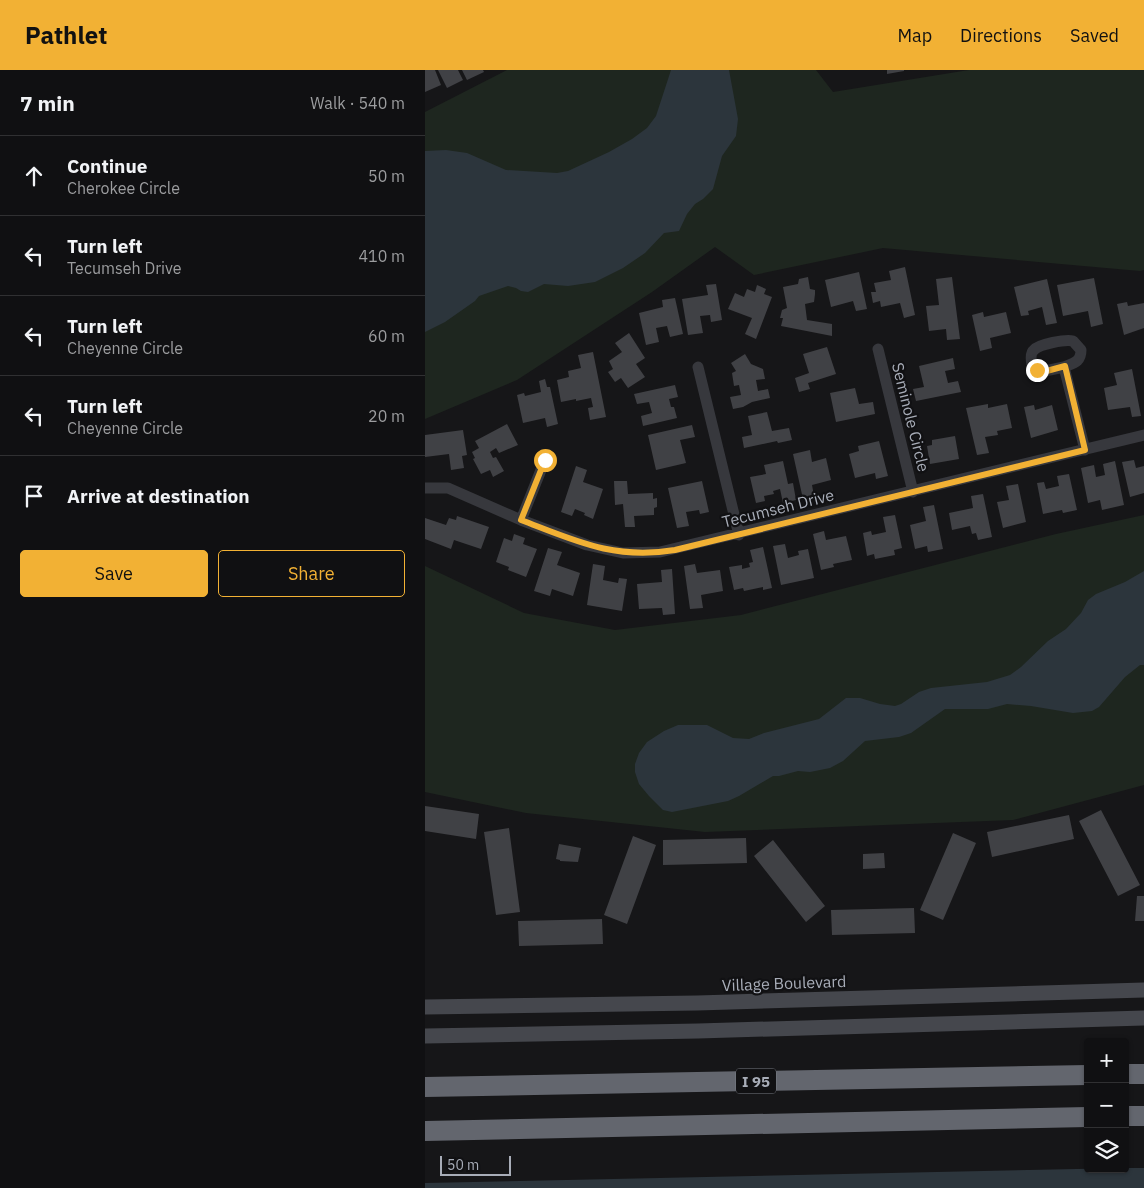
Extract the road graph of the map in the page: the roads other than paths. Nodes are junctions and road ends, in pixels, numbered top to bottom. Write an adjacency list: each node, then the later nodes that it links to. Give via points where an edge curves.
1 (878, 350): 8 (street, Seminole Circle)
2 (1065, 366): 5 (street)
3 (698, 367): 10 (street)
4 (1144, 436): 5 (street, Tecumseh Drive)
5 (1085, 450): 8 (street, Tecumseh Drive)
6 (545, 460): 9 (street)
7 (425, 488): 9 (street, Tecumseh Drive, via 448,488)
8 (913, 492): 10 (street, Tecumseh Drive)
9 (521, 520): 10 (street, Tecumseh Drive, via 587,545 623,553 660,552)
10 (739, 535)
11 (1144, 990): 12 (street, Village Boulevard)
12 (425, 1008)
13 (1144, 1018): 14 (street)
14 (425, 1036)
15 (1129, 1074): 16 (highway)
16 (1144, 1074)
17 (1084, 1075): 18 (highway, I 95)
18 (425, 1087)
19 (1129, 1116): 20 (highway)
20 (1144, 1116)
21 (1084, 1117): 22 (highway)
22 (425, 1132)

